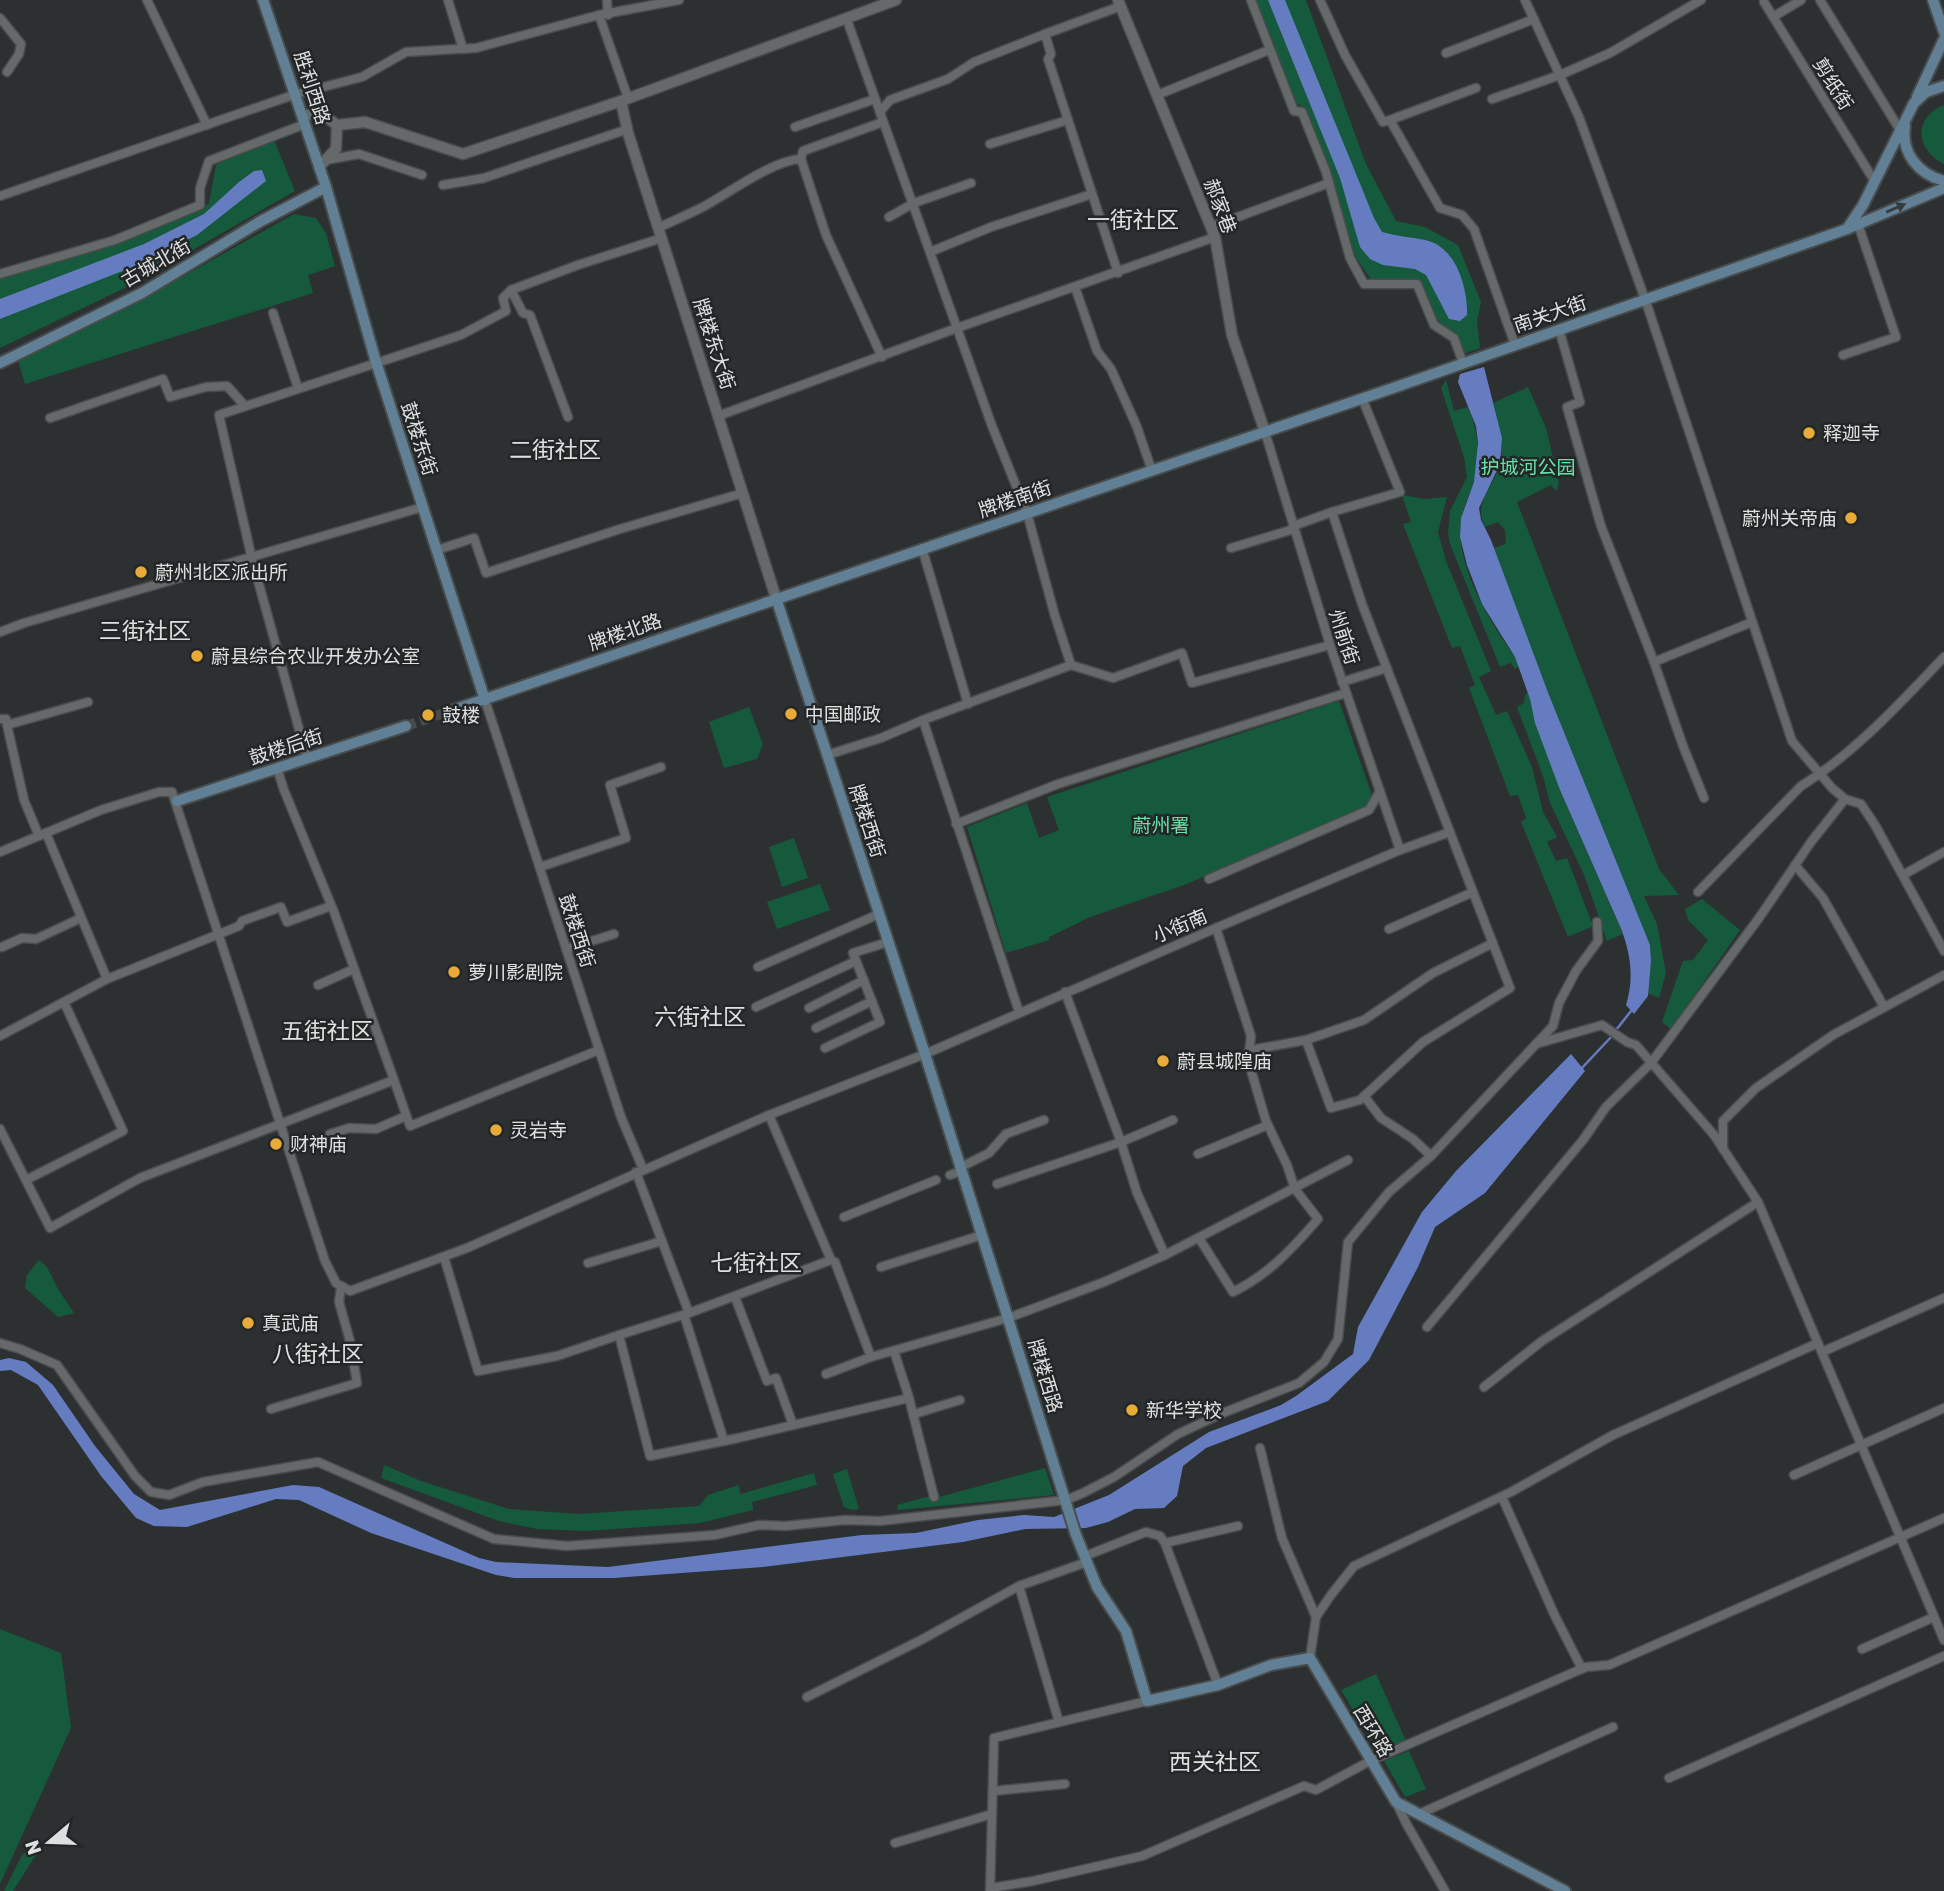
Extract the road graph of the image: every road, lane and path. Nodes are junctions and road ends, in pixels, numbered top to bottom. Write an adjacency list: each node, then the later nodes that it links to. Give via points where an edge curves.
1 (147, 0): 42 (street)
2 (263, 0): 31 (main road, 胜利西路)
3 (448, 0): 24 (street)
4 (607, 0): 16 (street)
5 (679, 0): 16 (street)
6 (896, 0): 20 (street)
7 (1251, 0): 25 (street)
8 (1320, 0): 40 (street, via 1383,122)
9 (1525, 0): 19 (street)
10 (1701, 0): 28 (street, via 1609,53)
11 (1801, 0): 17 (street)
12 (1820, 0): 44 (street)
13 (1933, 0): 21 (main road)
14 (1764, 2): 17 (street, 剪纸街)
15 (1119, 3): 22 (street); 32 (street, 郝家巷)
16 (603, 15): 24 (street); 33 (street)
17 (1773, 17): 52 (street, 剪纸街)
18 (0, 18): 27 (street, via 21,44)
19 (1534, 19): 26 (street); 28 (street)
20 (847, 20): 33 (street); 34 (street)
21 (1944, 32)
22 (1045, 34): 37 (street, via 890,100); 39 (street, via 1051,54 1048,59)
23 (1944, 39): 36 (main road)
24 (463, 48): 31 (street, via 405,52 362,77)
25 (1269, 51): 32 (street); 54 (street, via 1294,111 1301,112)
26 (1446, 53)
27 (7, 72)
28 (1560, 75): 35 (street); 71 (street)
29 (1944, 86): 36 (main road, via 1926,92)
30 (1476, 88): 40 (street)
31 (296, 94): 38 (main road, 胜利西路); 42 (street)
32 (1157, 95): 62 (street, 郝家巷)
33 (624, 99): 43 (street, via 463,154 365,122); 46 (street, 牌楼东大街)
34 (875, 99): 37 (street); 45 (street)
35 (1492, 99)
36 (1914, 103): 44 (main road)
37 (880, 112): 41 (street)
38 (304, 120): 43 (street, via 319,112); 49 (main road, 胜利西路); 68 (street, via 209,161 200,205 115,240)
39 (1068, 120): 47 (street); 58 (street)
40 (1390, 120): 75 (street, via 1440,208 1462,215 1474,229)
41 (883, 122): 48 (street, via 803,151); 60 (street)
42 (207, 125): 59 (street)
43 (337, 125): 49 (street, via 336,149)
44 (1903, 125): 51 (main road, via 1907,151 1915,165); 52 (main road)
45 (795, 127)
46 (628, 129): 55 (street, via 484,178); 64 (street, 牌楼东大街)
47 (990, 144)
48 (802, 159): 64 (street, via 786,162 732,189); 77 (street, via 826,235)
49 (322, 163): 50 (street, via 359,154); 56 (main road, 胜利西路)
50 (422, 175)
51 (1944, 181)
52 (1875, 182): 63 (main road)
53 (971, 183): 60 (street)
54 (1329, 183): 62 (street); 80 (street, via 1350,258 1364,284 1417,284 1434,325 1454,338)
55 (443, 185)
56 (326, 187): 78 (main road, 鼓楼东街); 79 (main road, 古城北街, via 142,293)
57 (1944, 188): 63 (main road, 南关大街, one-way to 57)
58 (1092, 194): 66 (street); 67 (street)
59 (0, 196)
60 (914, 203): 61 (street); 66 (street)
61 (889, 217)
62 (1211, 226): 65 (street, 郝家巷)
63 (1853, 226): 71 (main road, 南关大街); 76 (street, via 1896,337)
64 (660, 233): 70 (street); 84 (street, 牌楼东大街)
65 (1215, 237): 67 (street); 87 (street, 郝家巷, via 1232,335)
66 (930, 252): 73 (street)
67 (1118, 273): 69 (street)
68 (0, 274)
69 (1075, 288): 73 (street); 88 (street, via 1097,351 1111,369)
70 (511, 290): 78 (street, via 503,298 506,311 495,317 461,335); 85 (street, via 523,313 530,315)
71 (1645, 299): 74 (main road, 南关大街); 99 (street)
72 (273, 313): 81 (street)
73 (957, 328): 77 (street); 92 (street)
74 (1559, 329): 75 (main road, 南关大街); 103 (street, via 1580,402 1567,407 1601,526)
75 (1516, 345): 80 (main road, 南关大街)
76 (1843, 355)
77 (882, 357): 84 (street)
78 (376, 362): 81 (street); 90 (main road, 鼓楼东街)
79 (0, 363)
80 (1463, 363): 82 (main road, 南关大街)
81 (298, 388): 83 (street)
82 (1362, 398): 87 (main road, 南关大街); 91 (street, via 1400,492)
83 (245, 406): 86 (street, via 227,386 170,397 163,379); 97 (street, via 219,415)
84 (718, 416): 89 (street, 牌楼东大街)
85 (568, 417)
86 (50, 418)
87 (1265, 432): 88 (main road, 牌楼南街); 93 (street, 州前街)
88 (1152, 471): 92 (main road, 牌楼南街)
89 (743, 493): 96 (street, via 486,573 474,538); 98 (street, 牌楼东大街)
90 (423, 507): 96 (main road, 鼓楼东街); 97 (street)
91 (1332, 512): 93 (street); 105 (street)
92 (1027, 513): 94 (main road, 牌楼南街); 104 (street)
93 (1294, 528): 95 (street); 101 (street, 州前街)
94 (922, 548): 98 (main road, 牌楼南街); 110 (street)
95 (1231, 548)
96 (437, 550): 108 (main road, 鼓楼东街)
97 (252, 559): 100 (street); 116 (street)
98 (776, 598): 108 (main road, 牌楼北路); 115 (main road, 牌楼西街)
99 (1752, 622): 103 (street); 119 (street, via 1791,741)
100 (0, 632)
101 (1329, 645): 104 (street, via 1192,683 1182,653 1113,678); 106 (street, 州前街)
102 (1944, 657): 119 (street, via 1881,722)
103 (1654, 662): 121 (street)
104 (1071, 665): 110 (street)
105 (1387, 668): 106 (street); 125 (street)
106 (1342, 682): 107 (street, 州前街)
107 (1346, 693): 120 (street, 州前街); 124 (street, via 1058,784)
108 (485, 700): 111 (main road); 131 (street, 鼓楼西街)
109 (88, 702): 113 (street)
110 (968, 704): 112 (street)
111 (453, 710)
112 (923, 720): 115 (street); 124 (street)
113 (4, 722): 126 (street, via 24,800)
114 (405, 726): 116 (main road, 鼓楼后街)
115 (827, 755): 137 (main road, 牌楼西街)
116 (307, 758): 118 (main road, 鼓楼后街)
117 (661, 767): 131 (street, via 610,785 626,838)
118 (277, 768): 123 (main road, 鼓楼后街); 136 (street)
119 (1819, 774): 122 (street); 135 (street, via 1801,786)
120 (1380, 790): 127 (street, 州前街); 133 (street, via 1369,810)
121 (1704, 798)
122 (1845, 799): 130 (street); 132 (street, via 1861,804)
123 (177, 801): 126 (street, via 172,792 159,792); 142 (street)
124 (956, 824): 162 (street)
125 (1450, 832): 127 (street, 小街南); 134 (street)
126 (42, 835): 128 (street); 138 (street)
127 (1401, 850): 140 (street, 小街南)
128 (0, 852)
129 (1944, 852): 132 (street)
130 (1795, 865): 160 (street, via 1823,898); 171 (street)
131 (540, 867): 147 (street, 鼓楼西街)
132 (1903, 875): 148 (street)
133 (1209, 879)
134 (1473, 892): 141 (street); 145 (street)
135 (1698, 892)
136 (331, 906): 142 (street, via 287,922 281,907); 151 (street)
137 (879, 914): 144 (main road, 牌楼西街); 150 (street)
138 (81, 918): 146 (street, via 36,939); 153 (street)
139 (1597, 922): 166 (street, via 1598,941 1576,971 1552,1026)
140 (1216, 928): 156 (street, 小街南); 169 (street, via 1251,1036)
141 (1388, 929)
142 (219, 933): 153 (street); 178 (street)
143 (614, 934): 147 (street)
144 (888, 942): 149 (street, via 853,953); 170 (main road, 牌楼西街)
145 (1493, 943): 165 (street, via 1433,973 1364,1020); 173 (street, via 1510,988 1423,1042)
146 (2, 947)
147 (566, 950): 168 (street, 鼓楼西街)
148 (1944, 951)
149 (856, 961): 154 (street); 159 (street)
150 (758, 967)
151 (354, 969): 155 (street); 172 (street)
152 (1944, 975): 160 (street)
153 (107, 979): 158 (street)
154 (864, 980): 157 (street); 161 (street)
155 (318, 985)
156 (1065, 992): 162 (street, 小街南); 182 (street)
157 (872, 1000): 163 (street); 167 (street, via 880,1022)
158 (64, 1002): 164 (street); 190 (street, via 123,1131)
159 (756, 1007)
160 (1884, 1007): 183 (street, via 1833,1035 1756,1088 1723,1121)
161 (809, 1008)
162 (1019, 1012): 170 (street, 小街南)
163 (816, 1028)
164 (0, 1036)
165 (1306, 1040): 169 (street); 173 (street, via 1331,1108)
166 (1536, 1044): 171 (street, via 1602,1025 1636,1045); 185 (street)
167 (825, 1048)
168 (599, 1050): 175 (street, via 410,1126); 188 (street, 鼓楼西街)
169 (1251, 1050): 179 (street, via 1248,1060)
170 (925, 1054): 174 (street, 小街南); 187 (main road, 牌楼西路)
171 (1651, 1063): 183 (street); 209 (street, via 1606,1107)
172 (394, 1080): 175 (street); 178 (street)
173 (1364, 1096): 185 (street, via 1381,1118)
174 (769, 1115): 188 (street, 小街南); 201 (street)
175 (406, 1116): 181 (street, via 376,1129 349,1128)
176 (1044, 1120): 187 (street, via 1006,1134 989,1153)
177 (1173, 1120): 182 (street)
178 (281, 1123): 190 (street, via 140,1178 50,1228); 204 (street, via 325,1261)
179 (1268, 1125): 184 (street); 193 (street)
180 (0, 1129): 190 (street)
181 (330, 1134)
182 (1121, 1142): 192 (street); 199 (street, via 1137,1193)
183 (1723, 1149): 194 (street)
184 (1198, 1154)
185 (1432, 1156): 230 (street, via 1389,1192 1348,1242 1338,1339 1324,1362 1300,1383 1178,1434 1114,1477)
186 (1348, 1160): 193 (street)
187 (961, 1169): 189 (street); 196 (main road, 牌楼西路)
188 (639, 1171): 198 (street, 鼓楼西街); 200 (street, 小街南)
189 (950, 1175)
190 (26, 1180)
191 (936, 1180): 195 (street)
192 (998, 1184)
193 (1295, 1189): 197 (street); 197 (street, via 1318,1219 1267,1272 1233,1292)
194 (1758, 1202): 212 (street); 217 (street, via 1542,1341)
195 (844, 1217)
196 (982, 1235): 203 (street); 208 (main road, 牌楼西路)
197 (1199, 1238): 199 (street)
198 (662, 1241): 202 (street); 207 (street, 鼓楼西街)
199 (1165, 1255): 208 (street)
200 (444, 1257): 204 (street, 小街南, via 350,1291); 210 (street, via 478,1371 558,1356)
201 (831, 1260): 205 (street); 215 (street)
202 (588, 1263)
203 (881, 1267)
204 (341, 1286): 221 (street, via 339,1302 357,1383)
205 (735, 1297): 207 (street); 223 (street, via 767,1381 776,1378)
206 (1944, 1298): 214 (street)
207 (687, 1314): 210 (street); 224 (street, 鼓楼西街)
208 (1008, 1318): 213 (street); 230 (main road, 牌楼西路)
209 (1427, 1327)
210 (619, 1335): 224 (street, via 650,1456)
211 (0, 1343): 230 (street, via 57,1365 151,1492 169,1494 203,1482 318,1462 494,1539 567,1546 715,1535 759,1525 880,1521)
212 (1818, 1343): 214 (street); 229 (street, via 1613,1434)
213 (894, 1351): 215 (street); 218 (street)
214 (1822, 1352): 225 (street)
215 (871, 1357): 216 (street)
216 (826, 1374)
217 (1484, 1387)
218 (909, 1398): 222 (street); 223 (street)
219 (960, 1400): 222 (street)
220 (1944, 1408): 225 (street)
221 (271, 1409)
222 (914, 1414): 228 (street)
223 (793, 1425): 224 (street)
224 (724, 1441)
225 (1862, 1446): 227 (street); 233 (street)
226 (1260, 1447): 237 (street, via 1282,1538)
227 (1794, 1475)
228 (934, 1497)
229 (1502, 1497): 237 (street, via 1354,1566); 243 (street)
230 (1066, 1501): 235 (main road, 牌楼西路)
231 (1944, 1518): 233 (street)
232 (1238, 1526): 234 (street)
233 (1900, 1537): 238 (street); 243 (street, via 1609,1665)
234 (1165, 1543): 235 (street, via 1160,1536 1146,1532); 244 (street)
235 (1086, 1559): 236 (street); 246 (main road, 牌楼西路, via 1097,1587 1126,1631)
236 (1019, 1586): 245 (street); 247 (street)
237 (1317, 1617): 242 (street)
238 (1934, 1617): 239 (street); 240 (street)
239 (1944, 1640)
240 (1862, 1649)
241 (1944, 1656): 250 (street)
242 (1310, 1658): 244 (main road, via 1271,1665); 249 (main road, 西环路)
243 (1582, 1669): 249 (street)
244 (1218, 1685): 246 (main road)
245 (807, 1697)
246 (1147, 1701): 247 (street)
247 (1059, 1722): 252 (street, via 994,1738)
248 (1613, 1727): 255 (street)
249 (1370, 1761): 253 (main road, 西环路); 257 (street, via 1316,1790 1304,1786 1142,1856)
250 (1669, 1778)
251 (1065, 1784): 252 (street)
252 (993, 1791): 254 (street)
253 (1396, 1802): 255 (main road); 258 (street)
254 (992, 1814): 256 (street); 257 (street)
255 (1419, 1814): 259 (main road)
256 (895, 1843)
257 (991, 1890)
258 (1445, 1891)
259 (1565, 1891)

